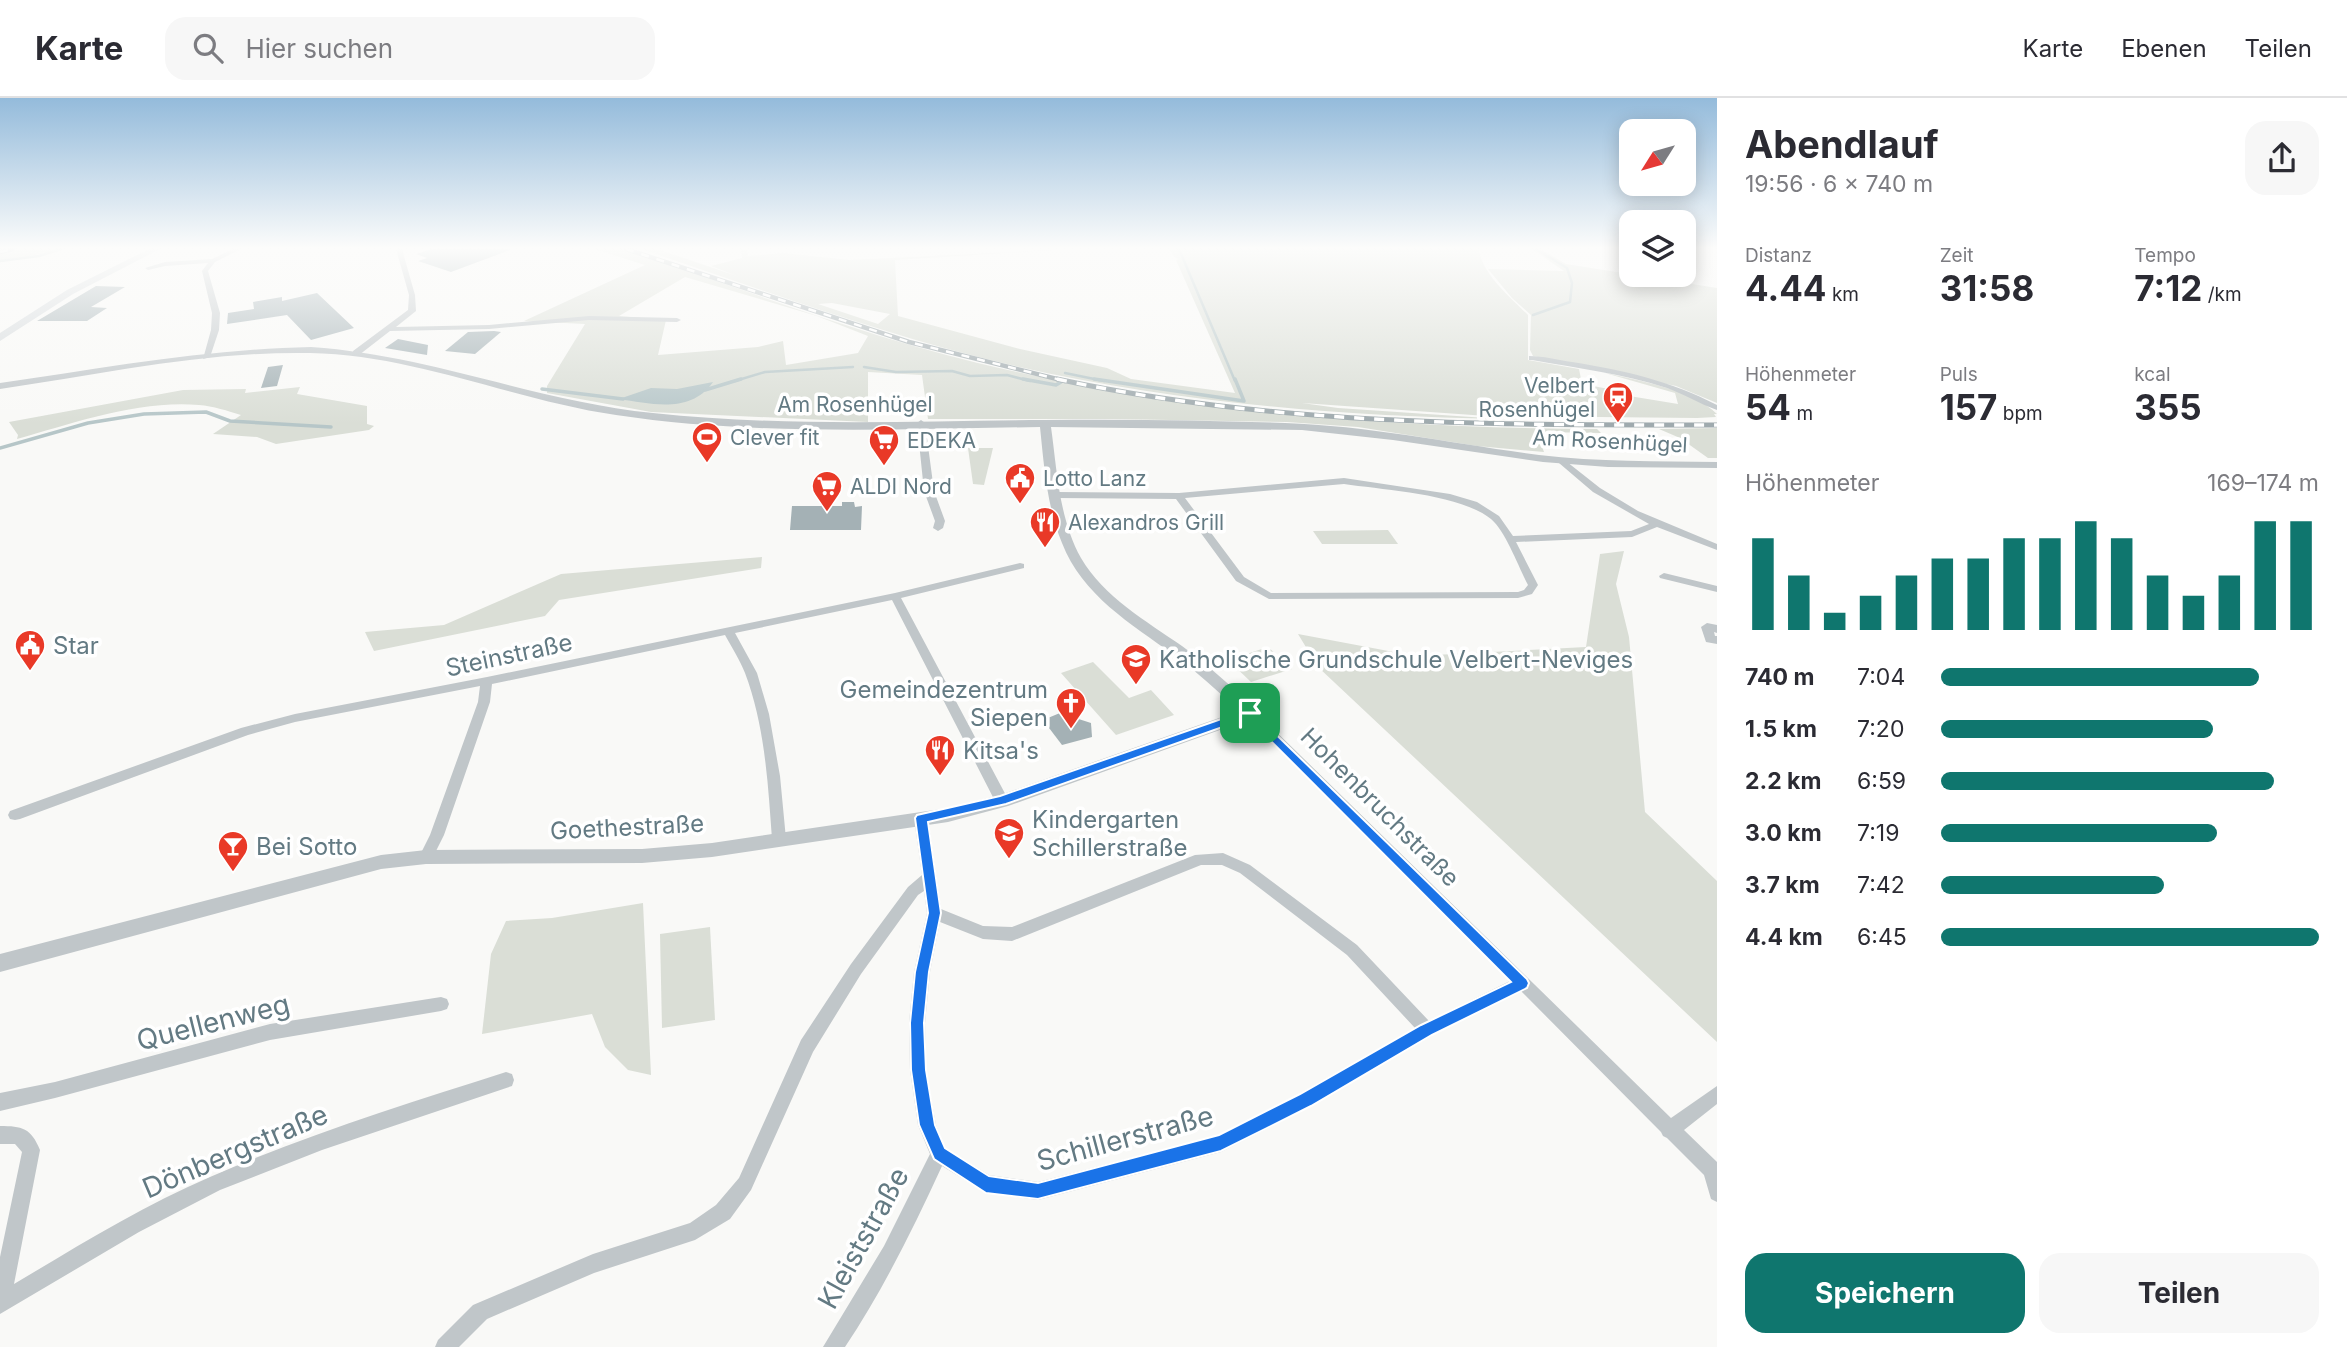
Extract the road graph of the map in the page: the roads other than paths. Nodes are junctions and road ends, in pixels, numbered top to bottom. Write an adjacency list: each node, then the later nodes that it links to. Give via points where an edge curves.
1 (47, 307): 6 (main road)
2 (214, 307): 8 (street, via 215,330)
3 (413, 307): 5 (street)
4 (677, 320): 5 (street, via 589,318)
5 (390, 329): 7 (street)
6 (0, 338)
7 (356, 353): 8 (street, Am Rosenhügel, via 273,351); 13 (street, Am Rosenhügel, via 416,363 558,401 645,415 777,424)
8 (206, 358): 10 (street, Am Rosenhügel)
9 (1532, 358): 11 (street, via 1645,379)
10 (0, 386)
11 (1717, 408)
12 (1045, 423): 13 (street, Am Rosenhügel); 14 (street, Am Rosenhügel, via 1342,430); 16 (street, Hohenbruchstraße)
13 (921, 424): 19 (street)
14 (1562, 461): 15 (street, Am Rosenhügel); 18 (street, via 1594,489)
15 (1717, 465)
16 (1057, 495): 17 (street); 30 (street, Hohenbruchstraße, via 1074,556 1095,584 1128,615 1221,684)
17 (1179, 496): 20 (street, via 1344,481 1396,487 1474,504 1496,518); 20 (street, via 1240,579 1259,592 1278,597 1528,593 1533,585)
18 (1657, 524): 20 (street, via 1632,534); 21 (street)
19 (938, 528)
20 (1510, 538)
21 (1717, 547)
22 (1020, 566): 25 (street, Steinstraße)
23 (1664, 576): 24 (street)
24 (1717, 589)
25 (895, 596): 27 (street, Steinstraße); 31 (street)
26 (1717, 629): 28 (street, via 1707,627 1710,639)
27 (728, 630): 29 (street, Steinstraße); 34 (street, via 751,673 762,713 773,768)
28 (1717, 640)
29 (487, 681): 32 (street, Steinstraße, via 245,731); 35 (street, via 484,702)
30 (1250, 713): 31 (street, Goethestraße); 39 (street, Hohenbruchstraße)
31 (1002, 801): 33 (street, Goethestraße)
32 (15, 815)
33 (921, 818): 34 (street, Goethestraße); 36 (street)
34 (779, 839): 35 (street, Goethestraße, via 642,856)
35 (426, 857): 38 (street, Goethestraße, via 381,862)
36 (930, 877): 37 (street); 51 (street, via 913,891 864,958 807,1046 745,1184 723,1212 695,1231 593,1265 480,1312)
37 (934, 913): 41 (street, via 983,932 1012,934 1200,859 1223,859 1245,869 1352,950); 47 (street, via 917,1023 918,1070 927,1125)
38 (0, 963)
39 (1522, 983): 41 (street, Schillerstraße); 45 (street, Hohenbruchstraße)
40 (441, 1004): 44 (street, Quellenweg, via 270,1032)
41 (1427, 1030): 47 (street, Schillerstraße, via 1221,1143 1038,1191 986,1184)
42 (506, 1080): 50 (street, Dönbergstraße, via 288,1153 213,1185 118,1233)
43 (1717, 1094): 45 (street)
44 (0, 1102)
45 (1669, 1130): 48 (street, Hohenbruchstraße)
46 (0, 1135): 50 (street, via 19,1135 30,1150)
47 (939, 1154): 52 (street, Kleiststraße, via 902,1232)
48 (1714, 1172): 49 (street, Hohenbruchstraße)
49 (1717, 1193)
50 (0, 1304)
51 (445, 1347)
52 (833, 1347)

